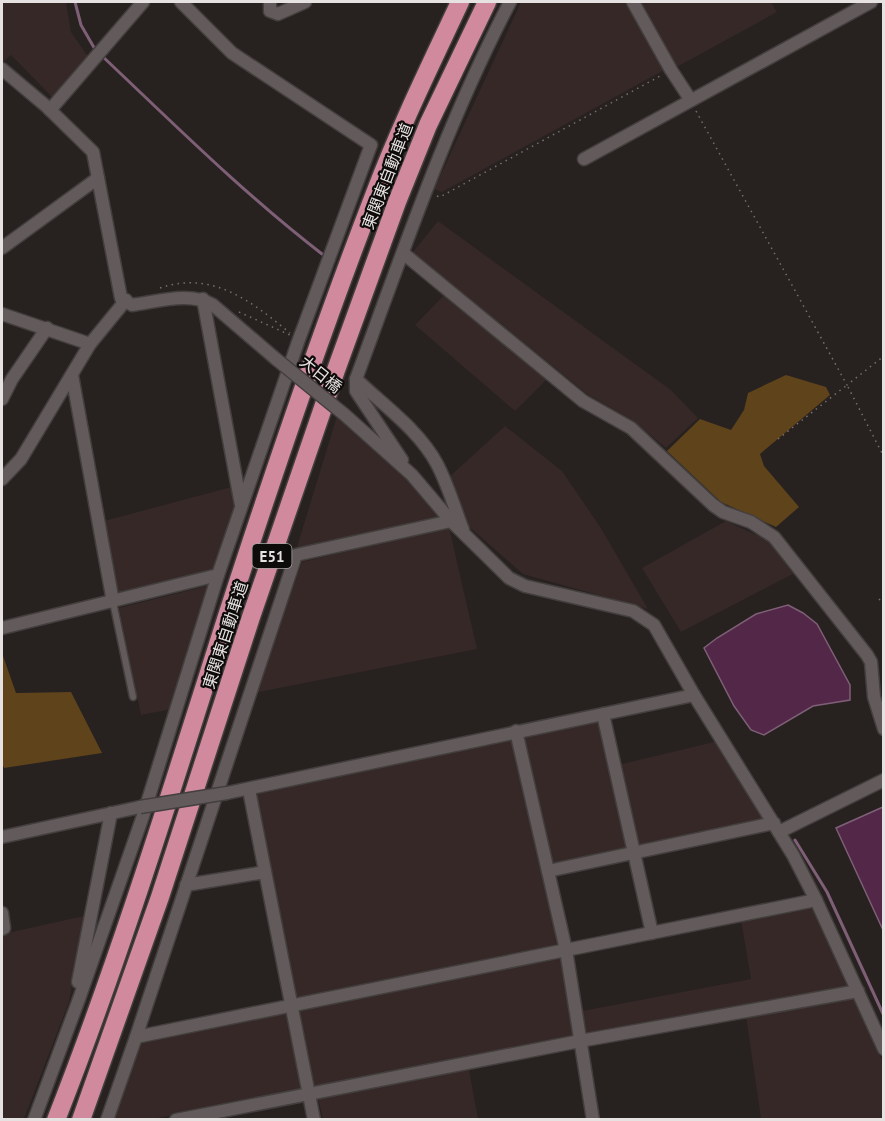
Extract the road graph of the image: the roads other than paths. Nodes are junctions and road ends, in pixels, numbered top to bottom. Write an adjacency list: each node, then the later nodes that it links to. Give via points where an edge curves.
1 (143, 2): 12 (street)
2 (181, 2): 27 (street, via 232,53 371,145)
3 (270, 2): 4 (street, via 270,11 278,14)
4 (305, 2)
5 (460, 2): 60 (highway, 東関東自動車道 / E51, via 376,191 313,361 161,826)
6 (487, 2): 61 (highway, 東関東自動車道 / E51, via 428,125 397,202)
7 (510, 2): 16 (street, via 465,98)
8 (633, 2): 11 (street)
9 (871, 2): 11 (street)
10 (2, 69): 12 (street)
11 (690, 99): 13 (street)
12 (50, 110): 14 (street, via 93,152)
13 (584, 159)
14 (98, 178): 15 (street); 17 (street, via 121,298)
15 (2, 248)
16 (403, 253): 23 (street); 36 (street, via 583,401 631,428 713,505 774,537 867,655)
17 (126, 300): 18 (street, via 132,305 192,297); 21 (street)
18 (208, 302): 25 (street, 大日橋, bridge); 27 (street)
19 (2, 314): 20 (street)
20 (47, 328): 21 (street); 24 (street)
21 (90, 344): 22 (street)
22 (72, 375): 26 (street, via 21,459); 31 (street)
23 (356, 379): 25 (street, via 356,391); 29 (street, via 382,401 437,464)
24 (2, 399)
25 (412, 475): 28 (street)
26 (2, 479)
27 (242, 506): 30 (street)
28 (451, 521): 29 (street); 46 (street, via 296,555)
29 (464, 531): 33 (street, via 509,578 525,586 633,611 654,625)
30 (218, 575): 31 (street); 53 (street, via 143,816)
31 (113, 602): 32 (street); 34 (lane)
32 (2, 628)
33 (694, 695): 35 (street); 41 (street)
34 (133, 697)
35 (603, 714): 37 (street); 43 (street)
36 (884, 729)
37 (516, 731): 39 (street); 44 (street)
38 (884, 780): 41 (street)
39 (249, 790): 40 (street, bridge); 45 (street)
40 (111, 813): 42 (street); 53 (street, via 77,987)
41 (777, 828): 43 (street); 47 (street)
42 (2, 837)
43 (633, 853): 44 (street); 50 (street)
44 (548, 871): 51 (street)
45 (265, 872): 46 (street); 54 (street)
46 (186, 885): 55 (street)
47 (816, 900): 50 (street); 52 (street)
48 (2, 913): 49 (street)
49 (2, 929)
50 (652, 933): 51 (street)
51 (566, 950): 54 (street); 56 (street)
52 (858, 991): 56 (street); 57 (street)
53 (79, 999): 59 (street)
54 (292, 1004): 55 (street); 58 (street)
55 (136, 1037): 62 (street)
56 (580, 1041): 58 (street); 65 (street)
57 (884, 1049)
58 (309, 1094): 63 (street); 64 (street)
59 (33, 1119)
60 (56, 1119)
61 (81, 1119)
62 (107, 1119)
63 (176, 1119)
64 (314, 1119)
65 (593, 1119)

